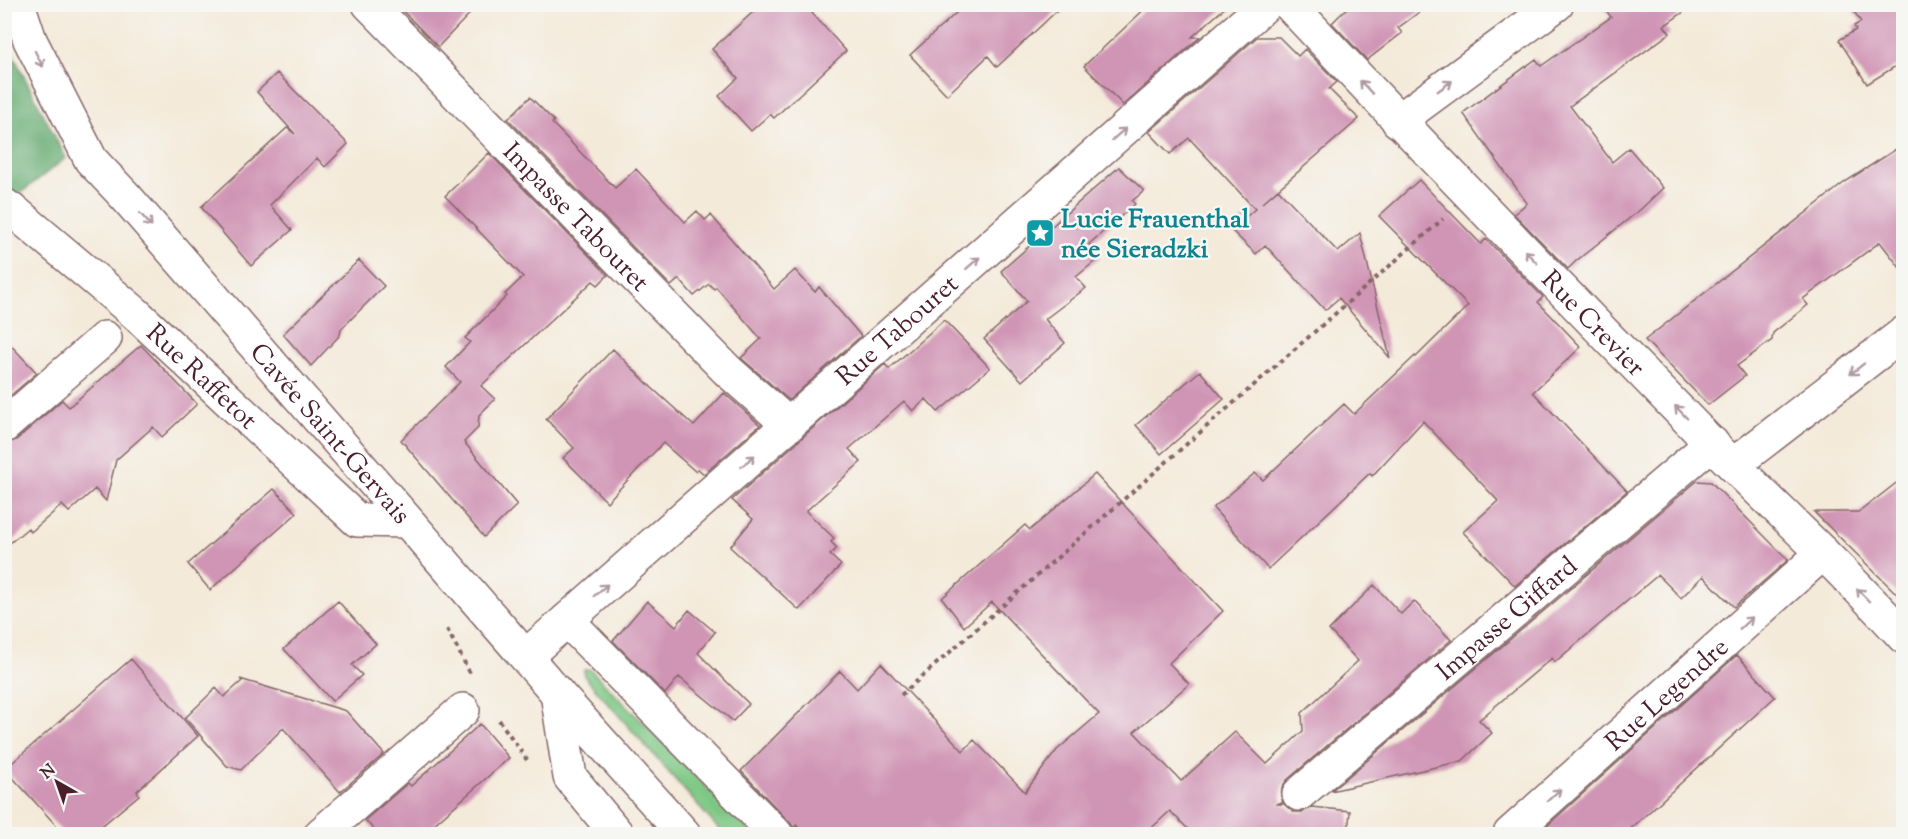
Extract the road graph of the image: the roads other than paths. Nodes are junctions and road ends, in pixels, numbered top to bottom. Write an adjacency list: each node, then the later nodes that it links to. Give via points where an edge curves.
1 (18, 4): 13 (street, Cavée Saint-Gervais, one-way to 13, via 30,40 91,160)
2 (369, 4): 10 (street, Impasse Tabouret, via 726,370)
3 (1266, 4): 10 (street, Rue Tabouret, one-way to 3)
4 (1289, 4): 6 (street, Rue Crevier, one-way to 4)
5 (1557, 4): 6 (street, one-way to 5)
6 (1398, 121): 12 (street, Rue Crevier, one-way to 6)
7 (4, 205): 13 (street, Rue Raffetot, via 135,313 357,520)
8 (1904, 333): 12 (street, Impasse Giffard, one-way to 12)
9 (105, 338): 11 (street)
10 (789, 425): 15 (street, Rue Tabouret, one-way to 10)
11 (4, 426)
12 (1723, 454): 14 (street, Rue Crevier); 20 (street, Impasse Giffard)
13 (407, 521): 17 (street, Cavée Saint-Gervais)
14 (1823, 553): 16 (street, Rue Crevier, one-way to 14); 25 (street, Rue Legendre, one-way to 14)
15 (567, 620): 17 (street, Rue Tabouret); 24 (street)
16 (1904, 637)
17 (526, 656): 18 (street, Cavée Saint-Gervais)
18 (557, 693): 22 (street, via 570,777); 23 (street, Cavée Saint-Gervais)
19 (463, 710): 21 (street)
20 (1299, 794)
21 (321, 834)
22 (617, 834)
23 (684, 834)
24 (776, 834)
25 (1510, 834)

